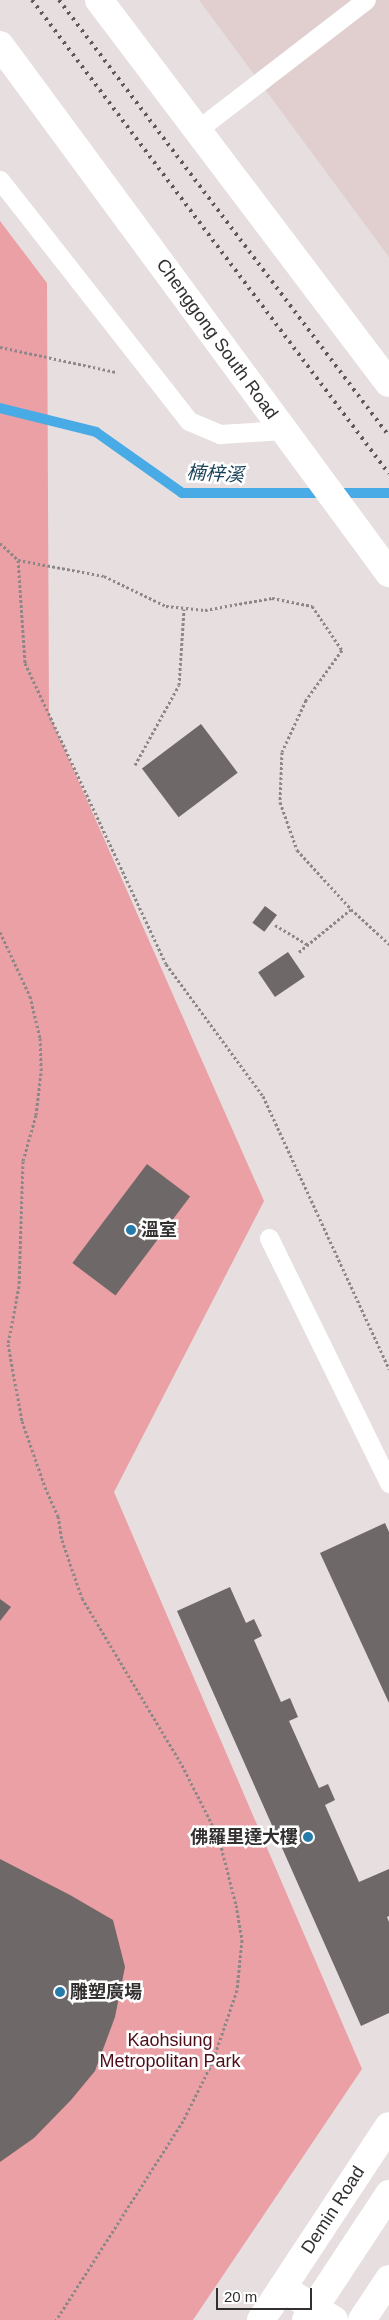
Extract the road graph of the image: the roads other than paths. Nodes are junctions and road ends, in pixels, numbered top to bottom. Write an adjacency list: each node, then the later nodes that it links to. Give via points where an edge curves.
1 (99, 0): 4 (main road)
2 (366, 0): 4 (lane)
3 (0, 45): 7 (main road, Chenggong South Road)
4 (197, 130): 6 (main road)
5 (0, 180): 7 (lane, Chenggong South Road, via 189,421 220,434)
6 (389, 383)
7 (283, 430): 8 (main road)
8 (389, 573)
9 (268, 1238): 10 (lane)
10 (389, 1483)
11 (389, 2126): 14 (main road, Demin Road)
12 (389, 2194): 15 (main road)
13 (389, 2279): 17 (main road)
14 (282, 2288): 15 (main road); 16 (main road, Demin Road)
15 (318, 2316)
16 (261, 2320)
17 (362, 2320)

